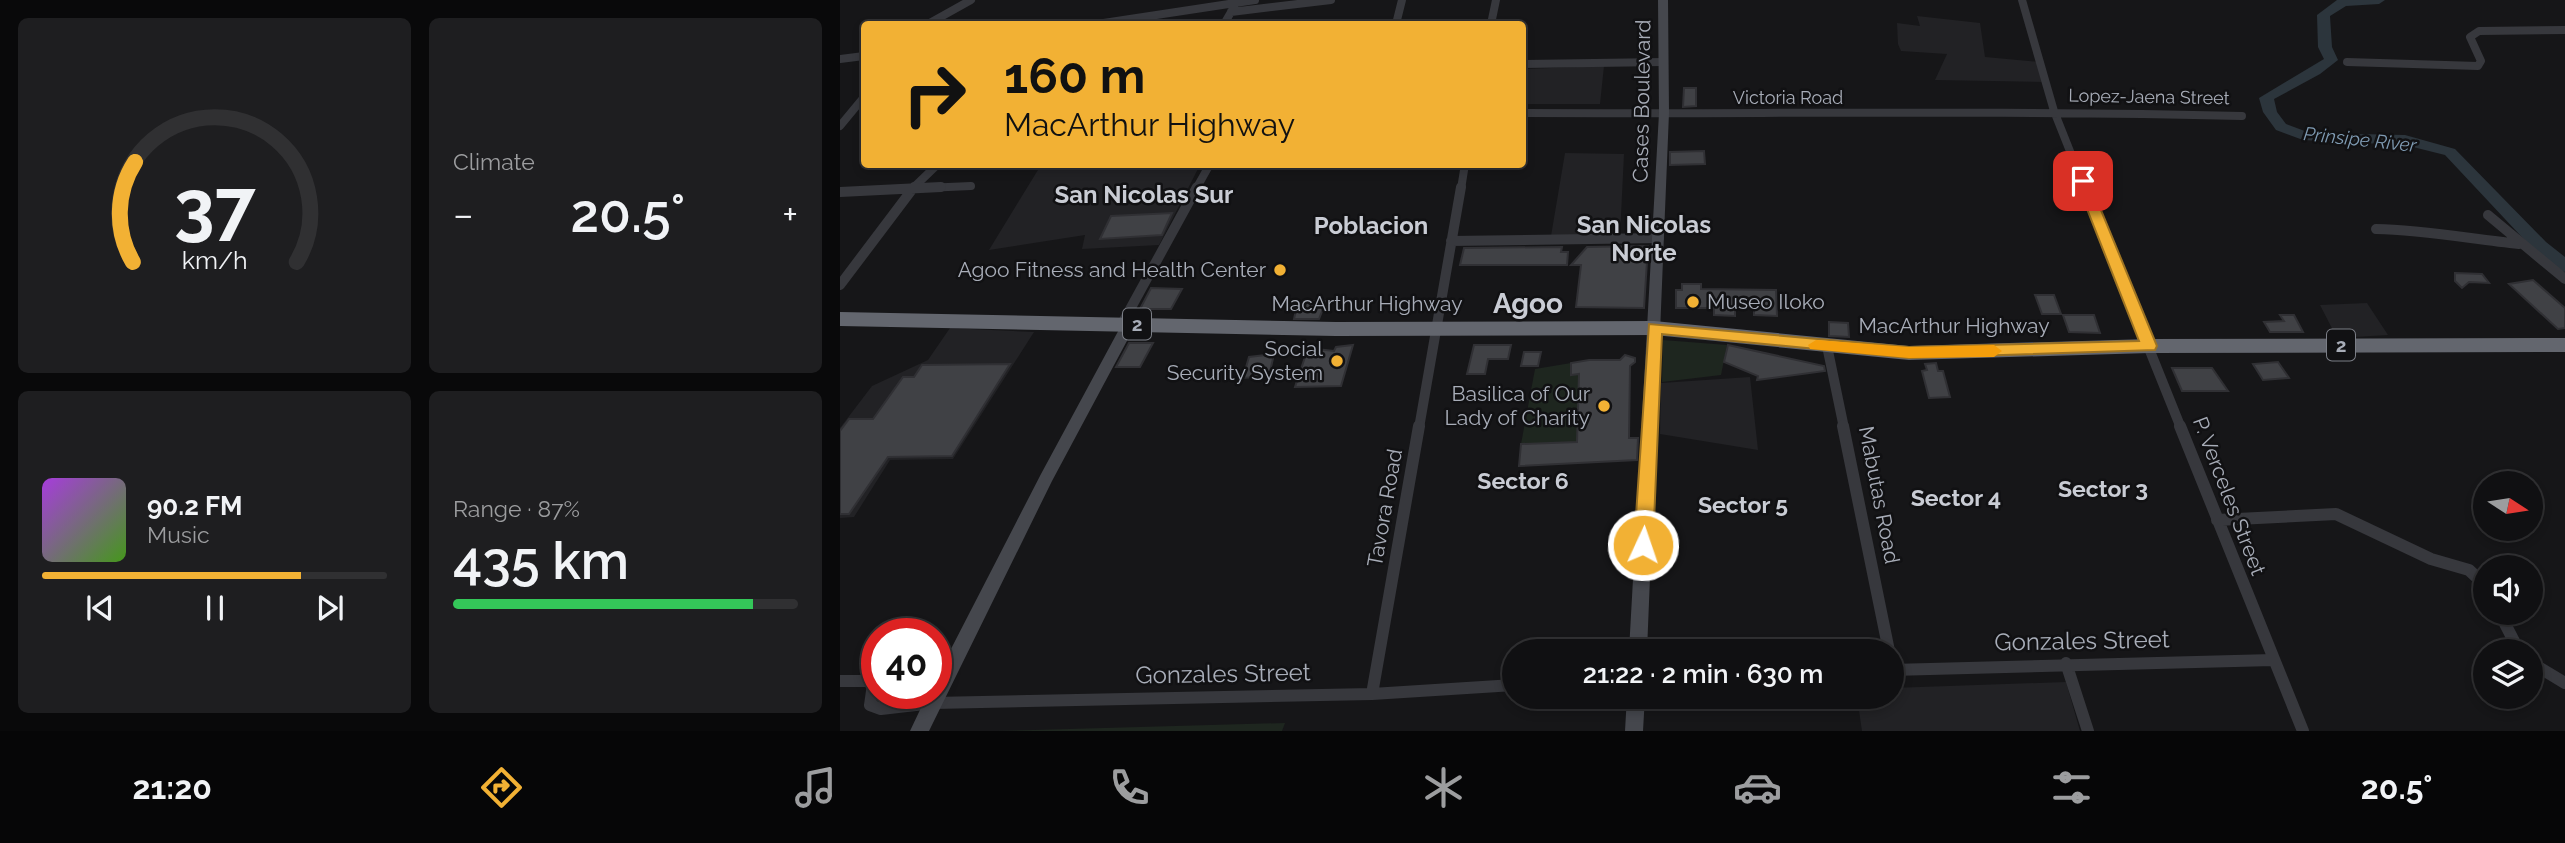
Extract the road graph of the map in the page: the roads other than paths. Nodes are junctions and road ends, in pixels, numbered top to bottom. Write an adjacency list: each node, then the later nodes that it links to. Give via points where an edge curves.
1 (971, 0): 10 (street)
2 (1331, 0): 9 (street)
3 (1402, 0): 13 (street)
4 (1496, 0): 14 (street)
5 (1663, 0): 18 (street, Cases Boulevard)
6 (2022, 0): 22 (street, P. Verceles Street)
7 (1253, 1): 8 (street)
8 (1236, 4): 9 (street); 11 (street)
9 (1231, 12): 12 (street)
10 (933, 21)
11 (1118, 21)
12 (1226, 21)
13 (1397, 21)
14 (1492, 21)
15 (2565, 30): 19 (street, via 2479,31 2470,37 2481,61 2478,66)
16 (861, 56): 17 (street)
17 (840, 59)
18 (1664, 62): 20 (street); 24 (street, Cases Boulevard)
19 (2347, 62)
20 (1526, 64)
21 (861, 100): 26 (street)
22 (2054, 111): 24 (street, Victoria Road); 25 (street, Lopez-Jaena Street); 46 (street, P. Verceles Street)
23 (1526, 113): 24 (street, Victoria Road)
24 (1664, 113): 35 (street, Cases Boulevard)
25 (2242, 116)
26 (840, 125)
27 (934, 168): 31 (street)
28 (1208, 168): 41 (street)
29 (1464, 168): 36 (street, Tavora Road)
30 (971, 186): 31 (street)
31 (913, 188): 32 (street); 39 (street)
32 (840, 192)
33 (2488, 215): 37 (street)
34 (2376, 229): 37 (street)
35 (1659, 237): 36 (street); 43 (street, Cases Boulevard)
36 (1451, 241): 42 (street, Tavora Road)
37 (2519, 244): 38 (street)
38 (2565, 279)
39 (840, 285)
40 (840, 319): 41 (highway, MacArthur Highway / 2)
41 (1126, 324): 42 (highway, MacArthur Highway / 2); 53 (street)
42 (1435, 328): 43 (highway, MacArthur Highway / 2); 60 (street, Tavora Road)
43 (1654, 328): 45 (highway, MacArthur Highway / 2); 49 (street, Cases Boulevard)
44 (2565, 345): 46 (highway, MacArthur Highway / 2)
45 (1827, 346): 46 (highway, MacArthur Highway / 2, via 1909,353); 50 (street, Mabutas Road)
46 (2149, 346): 47 (street, P. Verceles Street)
47 (2217, 520): 48 (street, via 2336,514); 51 (street, P. Verceles Street)
48 (2473, 574)
49 (1639, 639)
50 (1887, 639)
51 (2273, 660): 52 (street, Gonzales Street); 67 (street, P. Verceles Street)
52 (2066, 663): 54 (street, Gonzales Street); 66 (street)
53 (952, 665)
54 (1904, 667)
55 (2543, 671): 58 (street)
56 (840, 681): 57 (street, Gonzales Street)
57 (861, 681)
58 (2565, 683)
59 (1502, 686): 60 (street, Gonzales Street)
60 (1372, 694): 61 (street, Gonzales Street)
61 (952, 703)
62 (930, 709): 64 (street)
63 (1635, 709): 65 (street)
64 (919, 731)
65 (1634, 731)
66 (2088, 731)
67 (2303, 731)

